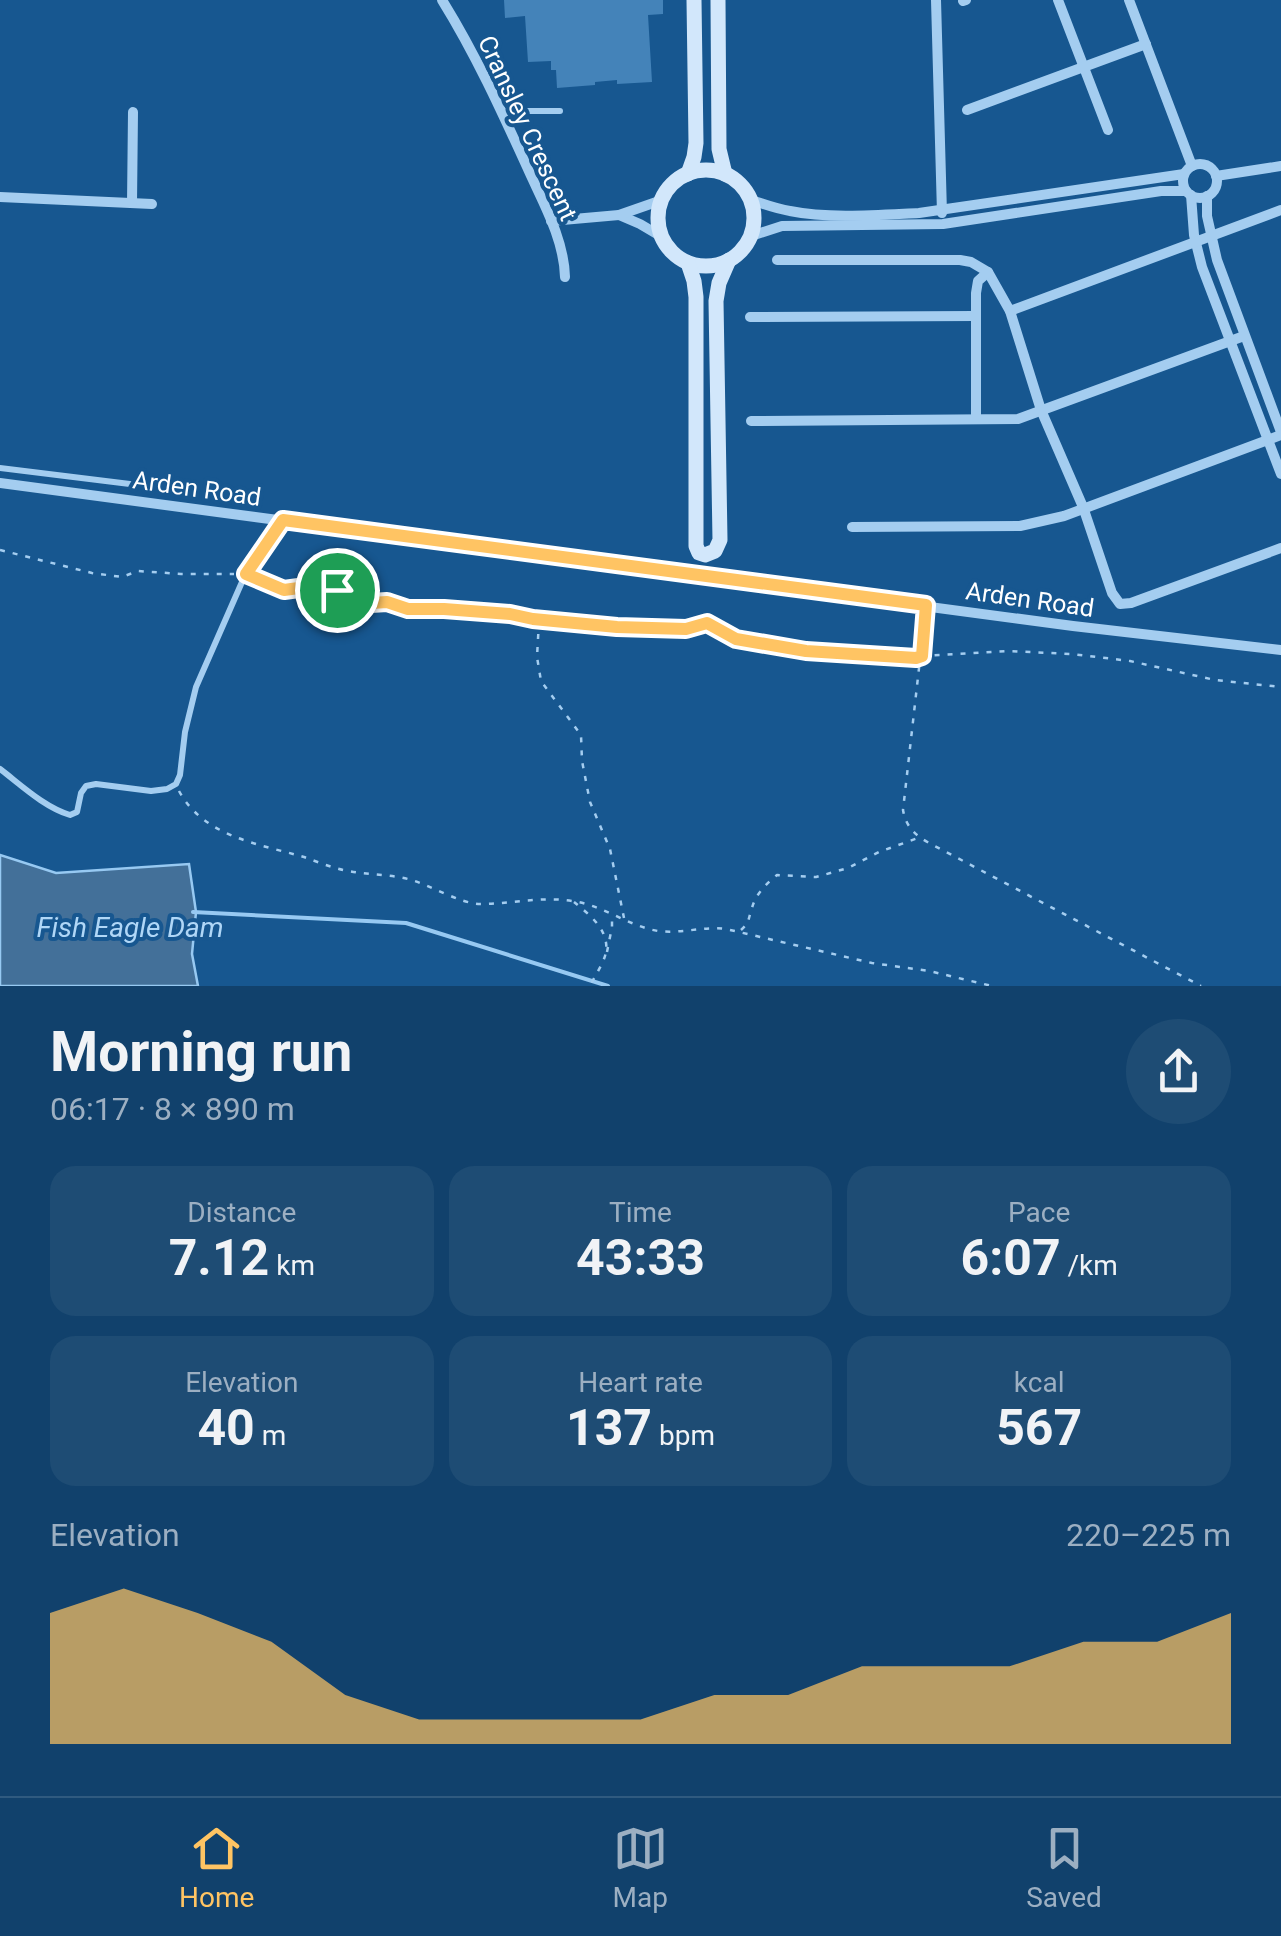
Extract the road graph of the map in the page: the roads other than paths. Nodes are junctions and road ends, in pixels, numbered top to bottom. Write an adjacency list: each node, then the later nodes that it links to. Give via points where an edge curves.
1 (442, 0): 9 (street, Cransley Crescent)
2 (694, 0): 16 (main road, via 696,144)
3 (718, 0): 17 (main road)
4 (936, 0): 26 (street)
5 (1058, 0): 8 (street)
6 (1129, 0): 7 (street)
7 (1146, 44): 8 (street); 15 (street)
8 (1084, 67): 10 (street); 13 (street)
9 (501, 110): 12 (lane); 29 (street, Cransley Crescent)
10 (967, 110)
11 (134, 112): 24 (street)
12 (560, 112)
13 (1108, 130)
14 (1281, 166): 18 (street)
15 (1188, 170): 18 (street, via 1204,164); 19 (street); 26 (street)
16 (688, 174): 17 (main road); 22 (main road)
17 (725, 174): 23 (main road)
18 (1216, 176): 20 (street)
19 (1188, 193): 20 (street); 30 (street, via 1162,190); 34 (street)
20 (1208, 196): 32 (street)
21 (0, 197): 24 (street)
22 (662, 200): 28 (street); 33 (main road)
23 (751, 200): 26 (street, via 806,214); 31 (main road)
24 (132, 203): 25 (street)
25 (152, 204)
26 (942, 208): 30 (street)
27 (1281, 210): 32 (street)
28 (619, 215): 29 (street); 33 (street)
29 (551, 220): 39 (street, Cransley Crescent)
30 (943, 224): 31 (street, via 782,226)
31 (751, 236): 35 (main road)
32 (1210, 236): 34 (street); 43 (street)
33 (662, 237): 37 (main road)
34 (1195, 241): 40 (street); 44 (street)
35 (730, 260): 37 (main road, via 706,267); 37 (main road, via 716,300 720,540 706,555 696,546 696,297)
36 (777, 260): 38 (street, via 960,260)
37 (688, 263)
38 (988, 272): 40 (street); 42 (street, via 978,282)
39 (565, 277)
40 (1010, 311): 45 (street)
41 (750, 316): 42 (street)
42 (975, 316): 46 (street)
43 (1244, 336): 44 (street); 48 (street)
44 (1230, 341): 45 (street); 49 (street)
45 (1041, 410): 46 (street, via 1018,418); 54 (street)
46 (976, 418): 47 (street)
47 (751, 421)
48 (1281, 433): 49 (street)
49 (1268, 440): 51 (street); 54 (street)
50 (0, 468): 53 (lane)
51 (1281, 474)
52 (0, 482): 55 (street, Arden Road)
53 (138, 486)
54 (1083, 507): 56 (street, via 1030,526); 57 (street, via 1120,604)
55 (283, 520): 58 (street, Arden Road); 59 (lane, via 246,574 196,687 176,784 152,791 86,786 70,815)
56 (852, 527)
57 (1281, 548)
58 (1281, 650)
59 (0, 769)

